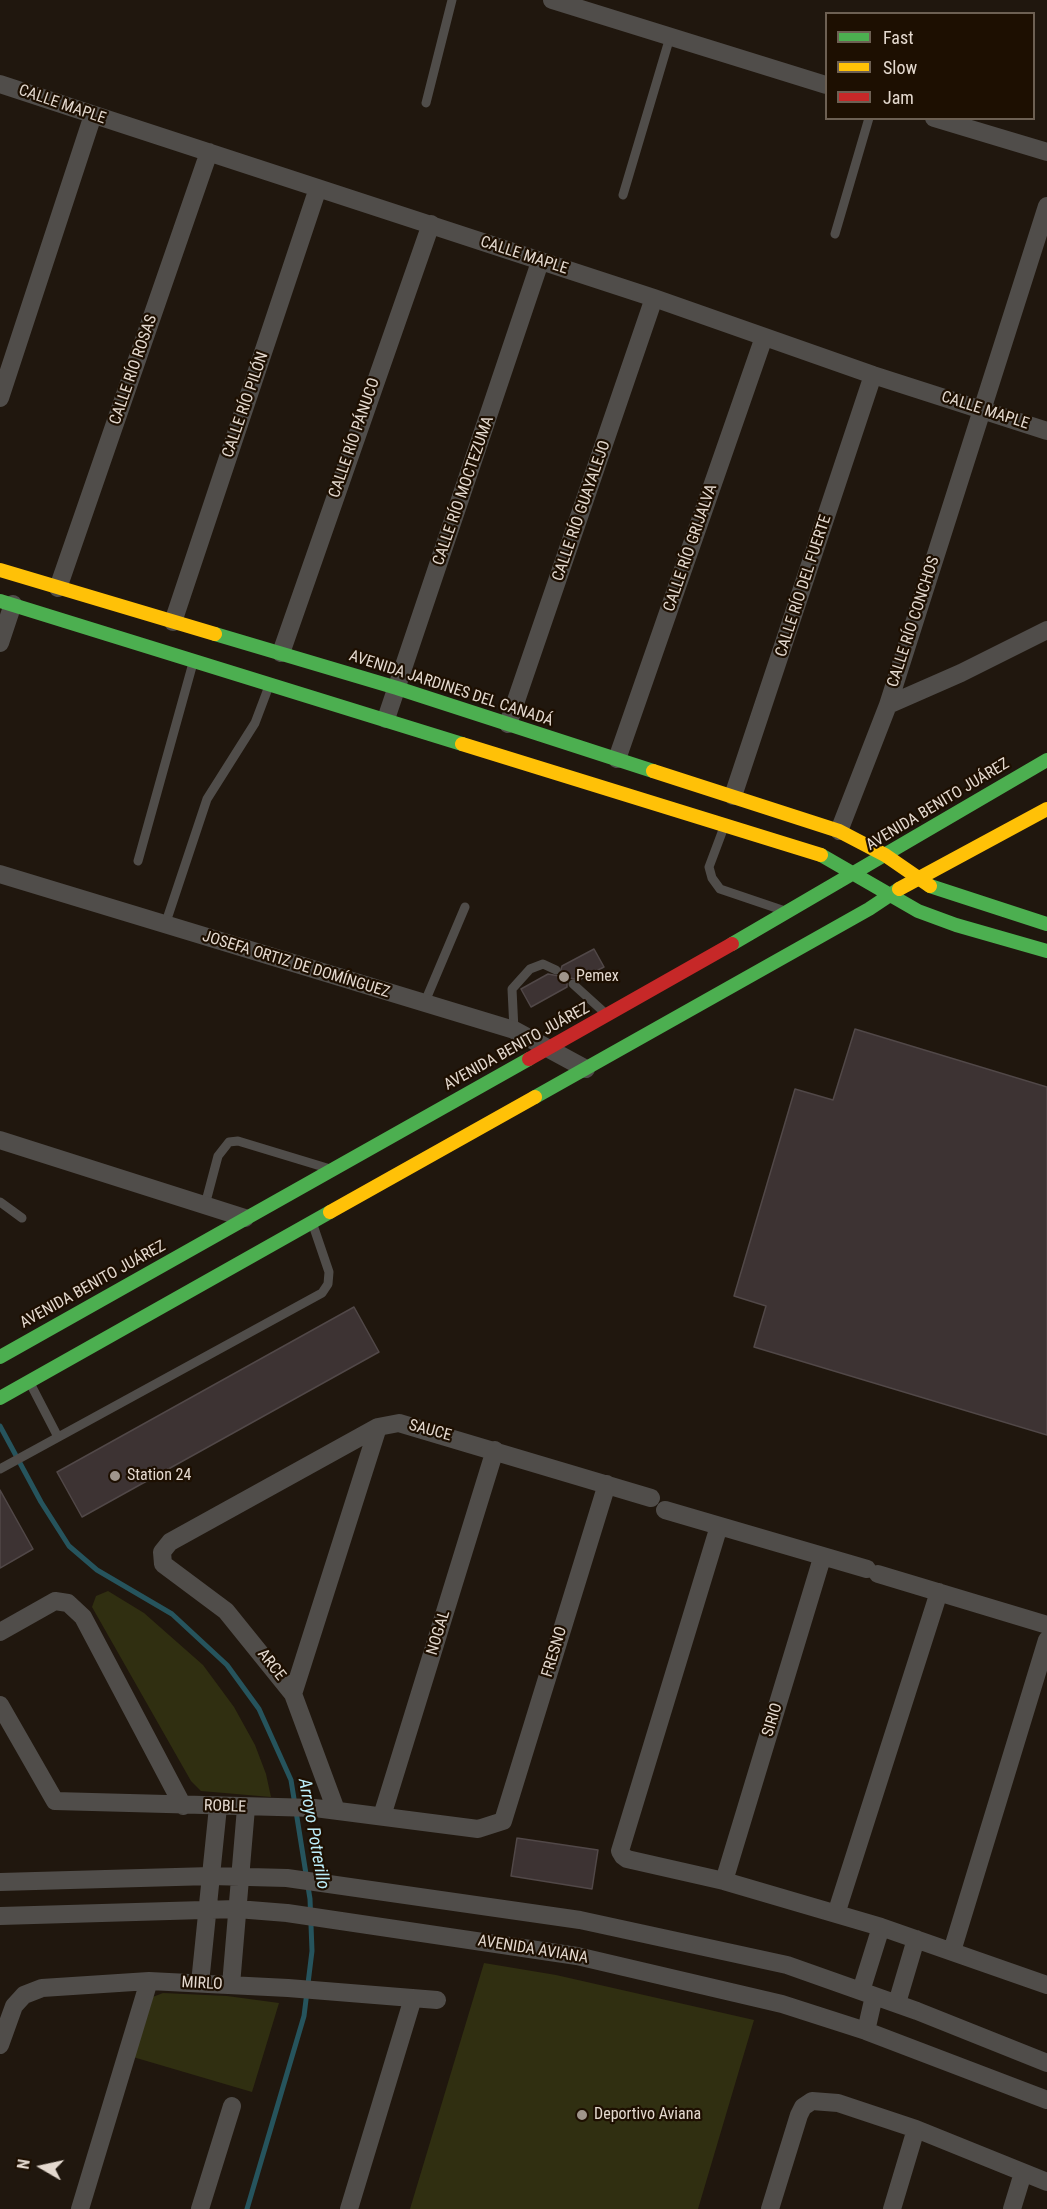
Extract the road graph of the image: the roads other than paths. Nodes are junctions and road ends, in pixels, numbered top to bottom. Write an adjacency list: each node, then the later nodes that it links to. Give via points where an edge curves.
1 (452, 0): 6 (lane)
2 (552, 0): 3 (street)
3 (670, 37): 5 (street); 13 (lane)
4 (0, 84): 7 (street, CALLE MAPLE)
5 (825, 84)
6 (426, 103)
7 (93, 115): 10 (street, CALLE MAPLE); 21 (street)
8 (868, 120): 16 (lane)
9 (941, 120): 11 (street)
10 (209, 152): 12 (street, CALLE MAPLE); 25 (street, CALLE RÍO ROSAS)
11 (1047, 152)
12 (318, 188): 15 (street, CALLE MAPLE); 27 (street, CALLE RÍO PILÓN)
13 (623, 195)
14 (1047, 206): 22 (street, CALLE RÍO CONCHOS)
15 (431, 224): 17 (street, CALLE MAPLE); 30 (street, CALLE RÍO PÁNUCO)
16 (835, 234)
17 (540, 262): 18 (street, CALLE MAPLE); 33 (street, CALLE RÍO MOCTEZUMA)
18 (654, 298): 19 (street, CALLE MAPLE); 36 (street, CALLE RÍO GUAYALEJO)
19 (764, 337): 20 (street, CALLE MAPLE); 37 (street, CALLE RÍO GRIJALVA)
20 (873, 375): 22 (street, CALLE MAPLE); 39 (street, CALLE RÍO DEL FUERTE)
21 (0, 398)
22 (982, 410): 23 (street, CALLE MAPLE); 34 (street, CALLE RÍO CONCHOS)
23 (1047, 431)
24 (0, 570): 25 (street, AVENIDA JARDINES DEL CANADÁ)
25 (58, 588): 27 (street, AVENIDA JARDINES DEL CANADÁ)
26 (7, 603): 29 (street); 31 (street)
27 (173, 621): 30 (street, AVENIDA JARDINES DEL CANADÁ)
28 (1046, 627): 34 (street, via 961,673)
29 (0, 643)
30 (281, 652): 33 (street, AVENIDA JARDINES DEL CANADÁ)
31 (194, 661): 32 (street); 44 (lane)
32 (270, 682): 35 (street); 52 (lane, via 255,723 207,799)
33 (397, 688): 35 (street, CALLE RÍO MOCTEZUMA); 36 (street, AVENIDA JARDINES DEL CANADÁ)
34 (888, 705): 42 (street, CALLE RÍO CONCHOS)
35 (386, 719): 41 (street)
36 (508, 724): 37 (street, AVENIDA JARDINES DEL CANADÁ)
37 (617, 759): 39 (street, AVENIDA JARDINES DEL CANADÁ)
38 (1047, 760): 43 (street, AVENIDA BENITO JUÁREZ)
39 (733, 796): 42 (street, AVENIDA JARDINES DEL CANADÁ)
40 (1047, 809): 47 (street)
41 (724, 825): 45 (street, via 830,858); 50 (lane, via 709,867 720,889)
42 (839, 831): 43 (street, AVENIDA JARDINES DEL CANADÁ)
43 (885, 855): 45 (street, AVENIDA BENITO JUÁREZ); 47 (street, AVENIDA JARDINES DEL CANADÁ)
44 (138, 861)
45 (857, 873): 48 (street); 50 (street, AVENIDA BENITO JUÁREZ)
46 (0, 874): 52 (street, JOSEFA ORTIZ DE DOMÍNGUEZ)
47 (915, 878): 48 (street); 51 (street, AVENIDA JARDINES DEL CANADÁ, via 934,889)
48 (888, 895): 53 (street, via 936,918); 60 (street)
49 (465, 907): 56 (lane)
50 (790, 912): 57 (street, AVENIDA BENITO JUÁREZ)
51 (1047, 924)
52 (165, 925): 56 (street, JOSEFA ORTIZ DE DOMÍNGUEZ)
53 (1047, 951)
54 (556, 970): 58 (lane, via 543,964 530,969 512,989)
55 (573, 984): 57 (lane)
56 (424, 1004): 58 (street, JOSEFA ORTIZ DE DOMÍNGUEZ)
57 (607, 1015): 59 (street, AVENIDA BENITO JUÁREZ)
58 (514, 1030): 59 (street, JOSEFA ORTIZ DE DOMÍNGUEZ)
59 (546, 1049): 60 (street, JOSEFA ORTIZ DE DOMÍNGUEZ); 62 (street, AVENIDA BENITO JUÁREZ)
60 (586, 1069): 67 (street)
61 (0, 1140): 64 (street)
62 (332, 1169): 64 (lane, via 238,1141 229,1142 218,1156); 66 (street, AVENIDA BENITO JUÁREZ)
63 (0, 1202): 65 (lane)
64 (205, 1205): 66 (street)
65 (22, 1218)
66 (245, 1218): 68 (street, AVENIDA BENITO JUÁREZ)
67 (312, 1223): 69 (street); 72 (lane, via 329,1272 322,1293)
68 (0, 1357)
69 (30, 1382): 70 (street); 72 (lane)
70 (0, 1398)
71 (378, 1427): 73 (street, SAUCE, via 415,1426); 79 (street, SAUCE, via 170,1542); 85 (street)
72 (58, 1437): 74 (lane)
73 (495, 1450): 75 (street, SAUCE); 91 (street, NOGAL)
74 (0, 1468)
75 (607, 1484): 76 (street, SAUCE); 92 (street, FRESNO)
76 (651, 1498)
77 (665, 1510): 78 (street)
78 (719, 1526): 80 (street); 95 (street, via 620,1851 627,1860)
79 (162, 1552): 85 (street, ARCE, via 163,1564 226,1611)
80 (822, 1558): 81 (street); 95 (street, SIRIO)
81 (939, 1592): 82 (street); 99 (street)
82 (1047, 1625)
83 (0, 1632): 87 (street, via 54,1601 68,1603 83,1617)
84 (1047, 1640): 103 (street)
85 (293, 1694): 90 (street, ARCE)
86 (0, 1705): 87 (street, ROBLE, via 55,1801)
87 (183, 1806): 88 (street, ROBLE)
88 (219, 1807): 89 (street, ROBLE); 93 (street)
89 (246, 1808): 90 (street, ROBLE); 94 (street)
90 (336, 1810): 91 (street, ROBLE)
91 (382, 1816): 92 (street, ROBLE, via 477,1829)
92 (503, 1821)
93 (211, 1876): 94 (street); 96 (street); 97 (street)
94 (240, 1876): 98 (street); 108 (street, via 287,1878 580,1920 787,1965)
95 (724, 1881): 99 (street)
96 (0, 1882)
97 (208, 1908): 98 (street, AVENIDA AVIANA); 100 (street, AVENIDA AVIANA); 105 (street)
98 (237, 1910): 106 (street); 112 (street, AVENIDA AVIANA, via 287,1913 577,1956 782,2004)
99 (836, 1914): 101 (street)
100 (0, 1916)
101 (881, 1927): 102 (street); 108 (street)
102 (916, 1939): 103 (street); 111 (street)
103 (952, 1951): 107 (street)
104 (149, 1981): 105 (street, MIRLO); 113 (street, MIRLO, via 42,1988 24,1995 14,2006); 120 (street)
105 (200, 1983): 106 (street, MIRLO)
106 (231, 1985): 109 (street, MIRLO)
107 (1047, 1985)
108 (868, 1993): 111 (street); 112 (street)
109 (412, 1998): 110 (street, MIRLO); 122 (street)
110 (437, 2000)
111 (897, 2003): 114 (street)
112 (866, 2031): 115 (street, AVENIDA AVIANA)
113 (0, 2045)
114 (1047, 2063)
115 (1047, 2100)
116 (232, 2106): 121 (street)
117 (916, 2129): 118 (street); 123 (street, via 838,2103 812,2101 799,2115); 124 (street)
118 (1023, 2173): 119 (street); 125 (street)
119 (1047, 2182)
120 (80, 2209)
121 (200, 2209)
122 (348, 2209)
123 (770, 2209)
124 (891, 2209)
125 (1012, 2209)

